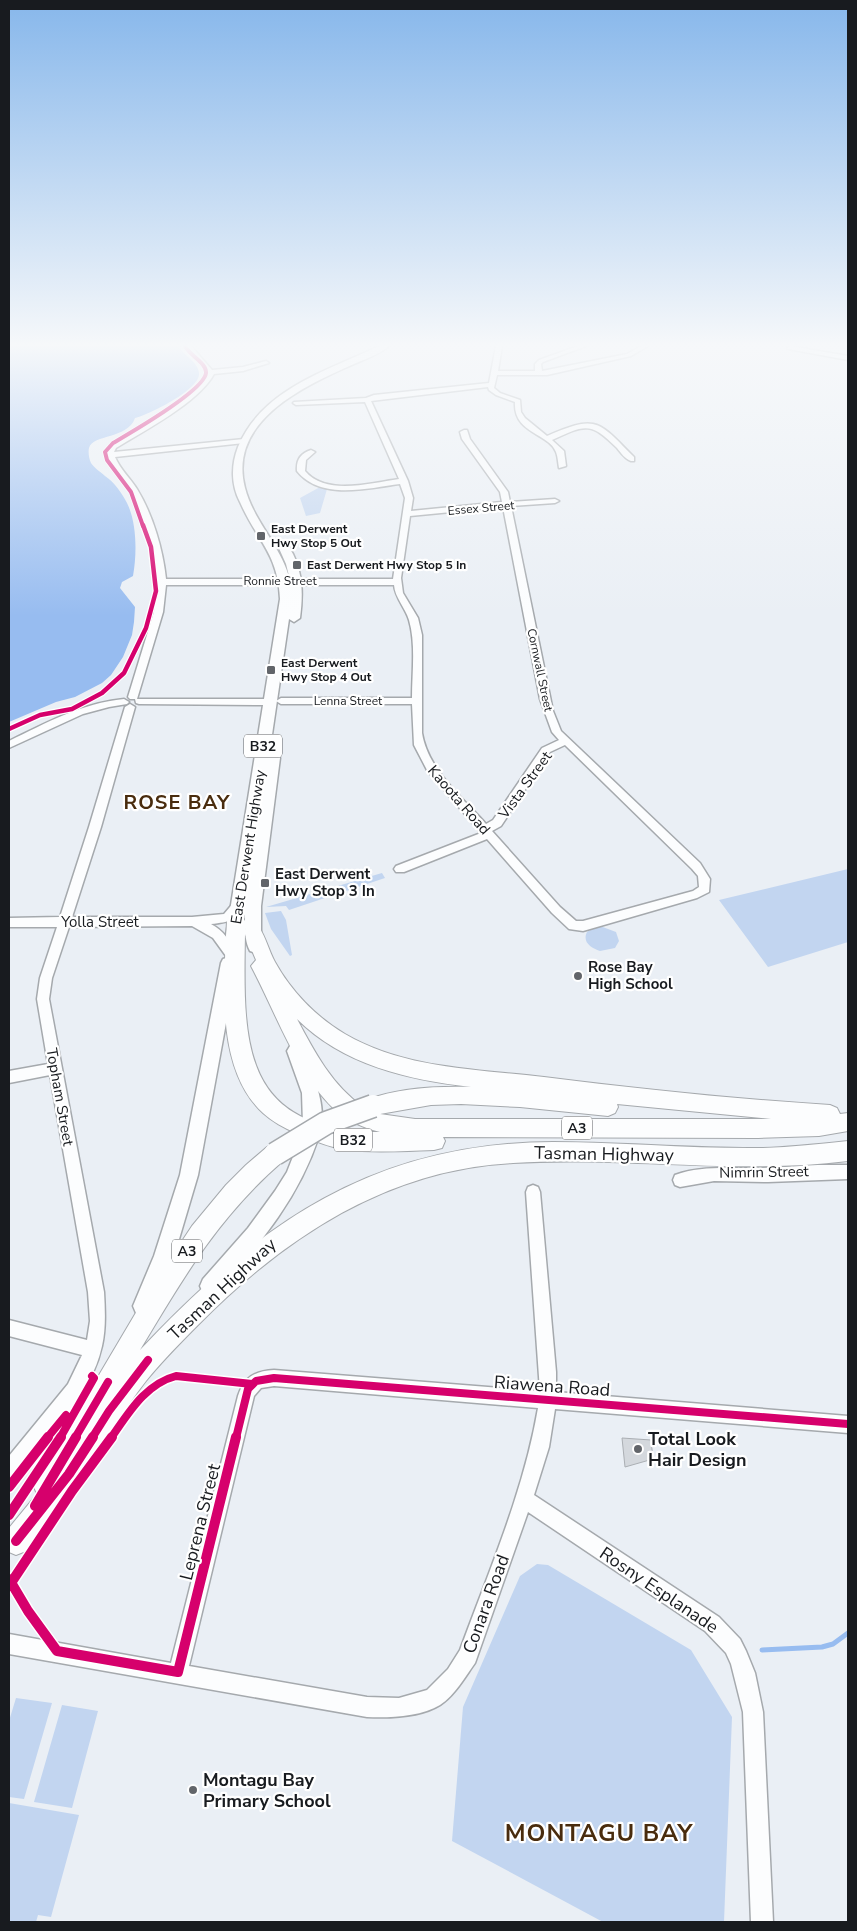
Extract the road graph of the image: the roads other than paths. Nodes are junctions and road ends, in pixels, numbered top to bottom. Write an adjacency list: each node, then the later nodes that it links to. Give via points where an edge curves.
1 (129, 436): 12 (street, via 113,447)
2 (248, 436): 10 (main road, East Derwent Highway / B32)
3 (256, 436): 20 (main road, East Derwent Highway / B32, via 251,443 245,472 248,488 258,510 294,566)
4 (383, 436): 15 (street, Kaoota Road)
5 (465, 436): 17 (street, Cornwall Street, via 502,488)
6 (541, 436): 9 (street)
7 (553, 436): 9 (street)
8 (609, 436): 13 (street)
9 (547, 439): 14 (street, via 560,451)
10 (244, 441): 12 (street); 19 (main road, East Derwent Highway / B32, via 237,468 239,490 276,553)
11 (304, 453): 15 (street, via 300,465 302,474 320,485 346,488)
12 (110, 455): 21 (street, Topham Street, via 137,495 153,534)
13 (631, 459)
14 (562, 466)
15 (404, 481): 18 (street, Kaoota Road, via 409,498)
16 (556, 501): 17 (street, Essex Street)
17 (507, 504): 18 (street, Essex Street); 26 (street, Cornwall Street, via 548,712)
18 (407, 514): 22 (street, Kaoota Road)
19 (285, 581): 20 (street, Ronnie Street); 21 (street, Ronnie Street); 25 (main road, East Derwent Highway / B32)
20 (298, 581): 22 (street, Ronnie Street); 25 (main road, East Derwent Highway / B32, via 292,631)
21 (162, 582): 24 (street, Topham Street, via 156,620)
22 (397, 582): 23 (street, Kaoota Road, via 417,635)
23 (416, 701): 25 (street, Lenna Street); 28 (street, Kaoota Road, via 416,733 424,757)
24 (132, 702): 25 (street, Lenna Street); 27 (street, Lenna Street, via 102,705 73,715); 33 (street, Topham Street)
25 (275, 702): 31 (main road, East Derwent Highway / B32); 31 (main road, East Derwent Highway / B32, via 254,894)
26 (565, 741): 28 (street, Vista Street, via 546,750 497,823); 30 (street, Cornwall Street, via 696,866 704,875)
27 (9, 745)
28 (487, 832): 29 (street); 30 (street, Kaoota Road, via 563,918 576,927 690,897)
29 (400, 869)
30 (705, 889)
31 (243, 918): 34 (street, Yolla Street, via 230,916); 35 (main road, East Derwent Highway / B32); 36 (main road, East Derwent Highway / B32); 40 (highway, via 272,975 308,1018 338,1040 395,1065 467,1077 726,1108); 42 (highway, B32, via 236,1018 242,1061 257,1093 286,1119 345,1140 554,1142 677,1151)
32 (9, 922): 33 (street, Yolla Street)
33 (64, 922): 34 (street, Yolla Street); 37 (street, Topham Street, via 43,998)
34 (192, 922): 35 (street, Yolla Street, via 214,931 223,939)
35 (230, 953): 49 (main road, East Derwent Highway / B32, via 189,1175 164,1256)
36 (260, 966): 40 (highway, Tasman Highway / A3, via 327,1090 351,1111 386,1125 402,1128 758,1130 819,1127); 48 (main road, East Derwent Highway / A3, via 276,1012 308,1082 312,1105 311,1130 300,1168 280,1202)
37 (55, 1068): 38 (street); 47 (street, Topham Street, via 96,1292 99,1320)
38 (9, 1076)
39 (373, 1106): 40 (highway, Tasman Highway / A3, via 412,1098 470,1096 752,1118); 49 (highway, Tasman Highway / A3, bridge, via 326,1123 275,1154 237,1187 201,1230)
40 (842, 1116)
41 (848, 1151): 42 (highway, Tasman Highway / A3, via 782,1158)
42 (691, 1156): 48 (highway, Tasman Highway / A3, via 509,1153 442,1163 380,1183 332,1204 275,1240 204,1301); 55 (highway, Tasman Highway / A3, via 681,1160 533,1160 449,1173 393,1190 350,1208 294,1240 248,1274 174,1348)
43 (848, 1172): 44 (street, Nimrin Street, via 714,1173)
44 (680, 1180)
45 (533, 1192): 51 (street, Conara Road)
46 (9, 1328): 47 (street)
47 (93, 1350): 53 (street, Topham Street, via 69,1398)
48 (148, 1360): 55 (highway, Tasman Highway / A3, via 109,1411 69,1474)
49 (118, 1364): 55 (highway, Tasman Highway / A3)
50 (254, 1382): 51 (street, Riawena Road, via 274,1378); 57 (street, Leprena Street, via 246,1396)
51 (548, 1400): 52 (street, Riawena Road); 54 (street, Conara Road, via 540,1447)
52 (848, 1424)
53 (9, 1470)
54 (524, 1499): 57 (street, Conara Road, via 468,1656 455,1676 433,1698 399,1708 367,1707); 58 (street, Rosny Esplanade, via 712,1624 733,1646 744,1673 753,1712)
55 (12, 1546)
56 (9, 1644): 57 (street, Conara Road)
57 (178, 1672)
58 (762, 1922)

